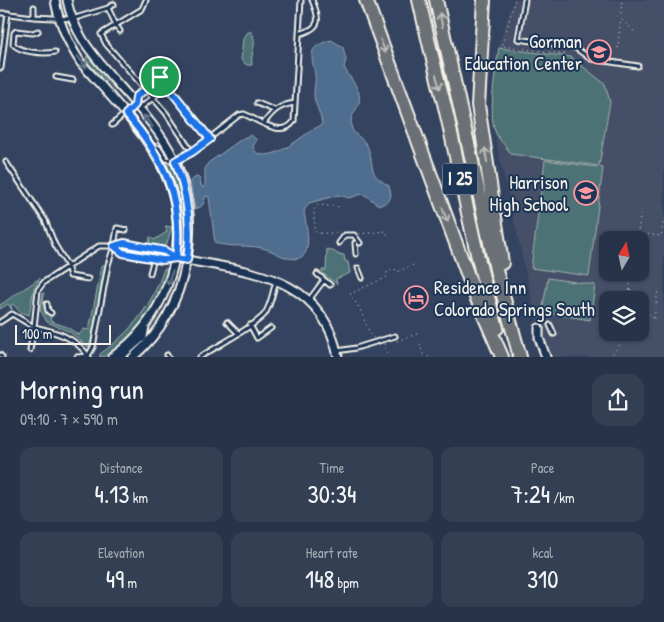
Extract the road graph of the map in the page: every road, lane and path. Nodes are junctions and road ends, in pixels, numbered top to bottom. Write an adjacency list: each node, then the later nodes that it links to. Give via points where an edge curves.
1 (55, 0): 21 (street)
2 (67, 0): 22 (street)
3 (146, 0): 23 (lane, via 142,9)
4 (301, 0): 27 (lane)
5 (312, 0): 27 (lane, via 318,20 312,29)
6 (366, 0): 111 (highway, one-way to 111, via 474,292)
7 (419, 0): 112 (highway, I 25, one-way to 112, via 470,226)
8 (436, 0): 113 (highway, I 25, one-way to 8, via 497,274)
9 (484, 0): 114 (highway, one-way to 9, via 503,271 478,104)
10 (515, 0): 28 (path, via 502,46 564,54)
11 (525, 0): 28 (lane, via 518,40)
12 (622, 0): 20 (path)
13 (114, 4): 15 (lane)
14 (34, 7): 19 (lane)
15 (108, 8): 22 (lane); 23 (lane)
16 (2, 12): 17 (lane)
17 (8, 13): 19 (lane); 32 (lane)
18 (616, 16): 20 (path)
19 (34, 17): 21 (lane)
20 (621, 18): 26 (path); 29 (path)
21 (59, 19): 22 (lane); 42 (street, one-way to 42, via 82,62)
22 (72, 19): 40 (street, via 85,46)
23 (116, 25): 24 (lane); 36 (lane, via 101,34)
24 (120, 30)
25 (38, 31): 30 (lane, via 16,31 13,44 18,48)
26 (636, 33)
27 (299, 34): 39 (lane)
28 (571, 47): 31 (lane, via 591,60)
29 (618, 48)
30 (55, 52)
31 (638, 66)
32 (1, 68)
33 (56, 77): 34 (lane)
34 (73, 80)
35 (167, 86): 36 (lane, via 158,75); 37 (lane); 45 (lane)
36 (145, 89): 37 (lane); 40 (lane, via 136,97)
37 (152, 98): 40 (lane, via 143,106); 47 (lane)
38 (258, 103): 41 (lane)
39 (295, 103): 41 (lane); 43 (lane, via 294,120 288,127 280,130)
40 (135, 105): 42 (lane); 48 (street, one-way to 40, via 164,141)
41 (274, 110): 43 (lane)
42 (126, 114): 44 (lane); 46 (street)
43 (264, 123): 45 (lane, via 240,115)
44 (112, 125)
45 (210, 139): 47 (lane)
46 (151, 146): 48 (lane, via 159,148 166,159); 65 (street, via 167,175 174,197 178,242)
47 (192, 152): 48 (lane)
48 (175, 161): 66 (street, via 189,213)
49 (6, 162): 68 (lane, via 49,227)
50 (342, 207): 56 (path, via 318,205 314,210 314,230 317,233)
51 (641, 210): 54 (path)
52 (664, 219): 57 (path, via 661,236)
53 (126, 230): 62 (lane, via 117,228)
54 (638, 231)
55 (356, 233): 58 (path, via 386,231)
56 (342, 234)
57 (649, 234)
58 (388, 236)
59 (339, 243): 61 (lane, via 344,235 354,235)
60 (355, 243): 63 (lane)
61 (360, 243)
62 (114, 246): 64 (lane, via 123,253); 65 (lane, via 124,243 165,251); 68 (lane, via 99,246); 103 (lane, via 93,347)
63 (356, 254)
64 (154, 258): 65 (lane); 70 (lane)
65 (176, 258): 66 (street); 90 (street, one-way to 90, via 164,293)
66 (187, 260): 74 (street); 107 (street, via 168,316)
67 (416, 264): 98 (path, via 397,272 395,269 387,272 387,277 350,294)
68 (67, 265): 73 (lane, via 70,276); 91 (lane, via 40,285)
69 (358, 268): 72 (lane)
70 (150, 273)
71 (317, 274): 75 (lane)
72 (362, 278)
73 (88, 279)
74 (276, 280): 80 (street); 88 (lane, via 268,308)
75 (324, 280): 77 (lane); 80 (lane)
76 (630, 281): 79 (path)
77 (330, 286)
78 (658, 289): 85 (path)
79 (629, 290)
80 (309, 300): 102 (street, via 328,322)
81 (47, 304): 82 (lane)
82 (51, 313)
83 (649, 313): 85 (path)
84 (649, 318): 85 (path)
85 (654, 319)
86 (0, 322): 91 (lane, via 12,314)
87 (228, 322): 94 (lane)
88 (250, 325): 92 (lane, via 257,338); 94 (lane)
89 (550, 325): 96 (lane)
90 (145, 326): 105 (street); 106 (street, via 143,337)
91 (34, 327): 101 (lane); 103 (lane, via 67,336)
92 (271, 328)
93 (539, 328): 115 (street)
94 (238, 333): 108 (lane)
95 (420, 333): 109 (path, via 384,345)
96 (554, 334)
97 (395, 336): 102 (lane)
98 (374, 338)
99 (622, 341): 116 (path)
100 (420, 344): 110 (path)
101 (30, 350)
102 (338, 354)
103 (88, 356): 104 (lane)
104 (77, 357)
105 (112, 357)
106 (120, 357)
107 (133, 357)
108 (200, 357)
109 (388, 357)
110 (424, 357)
111 (502, 357)
112 (506, 357)
113 (520, 357)
114 (526, 357)
115 (546, 357)
116 (609, 357)

